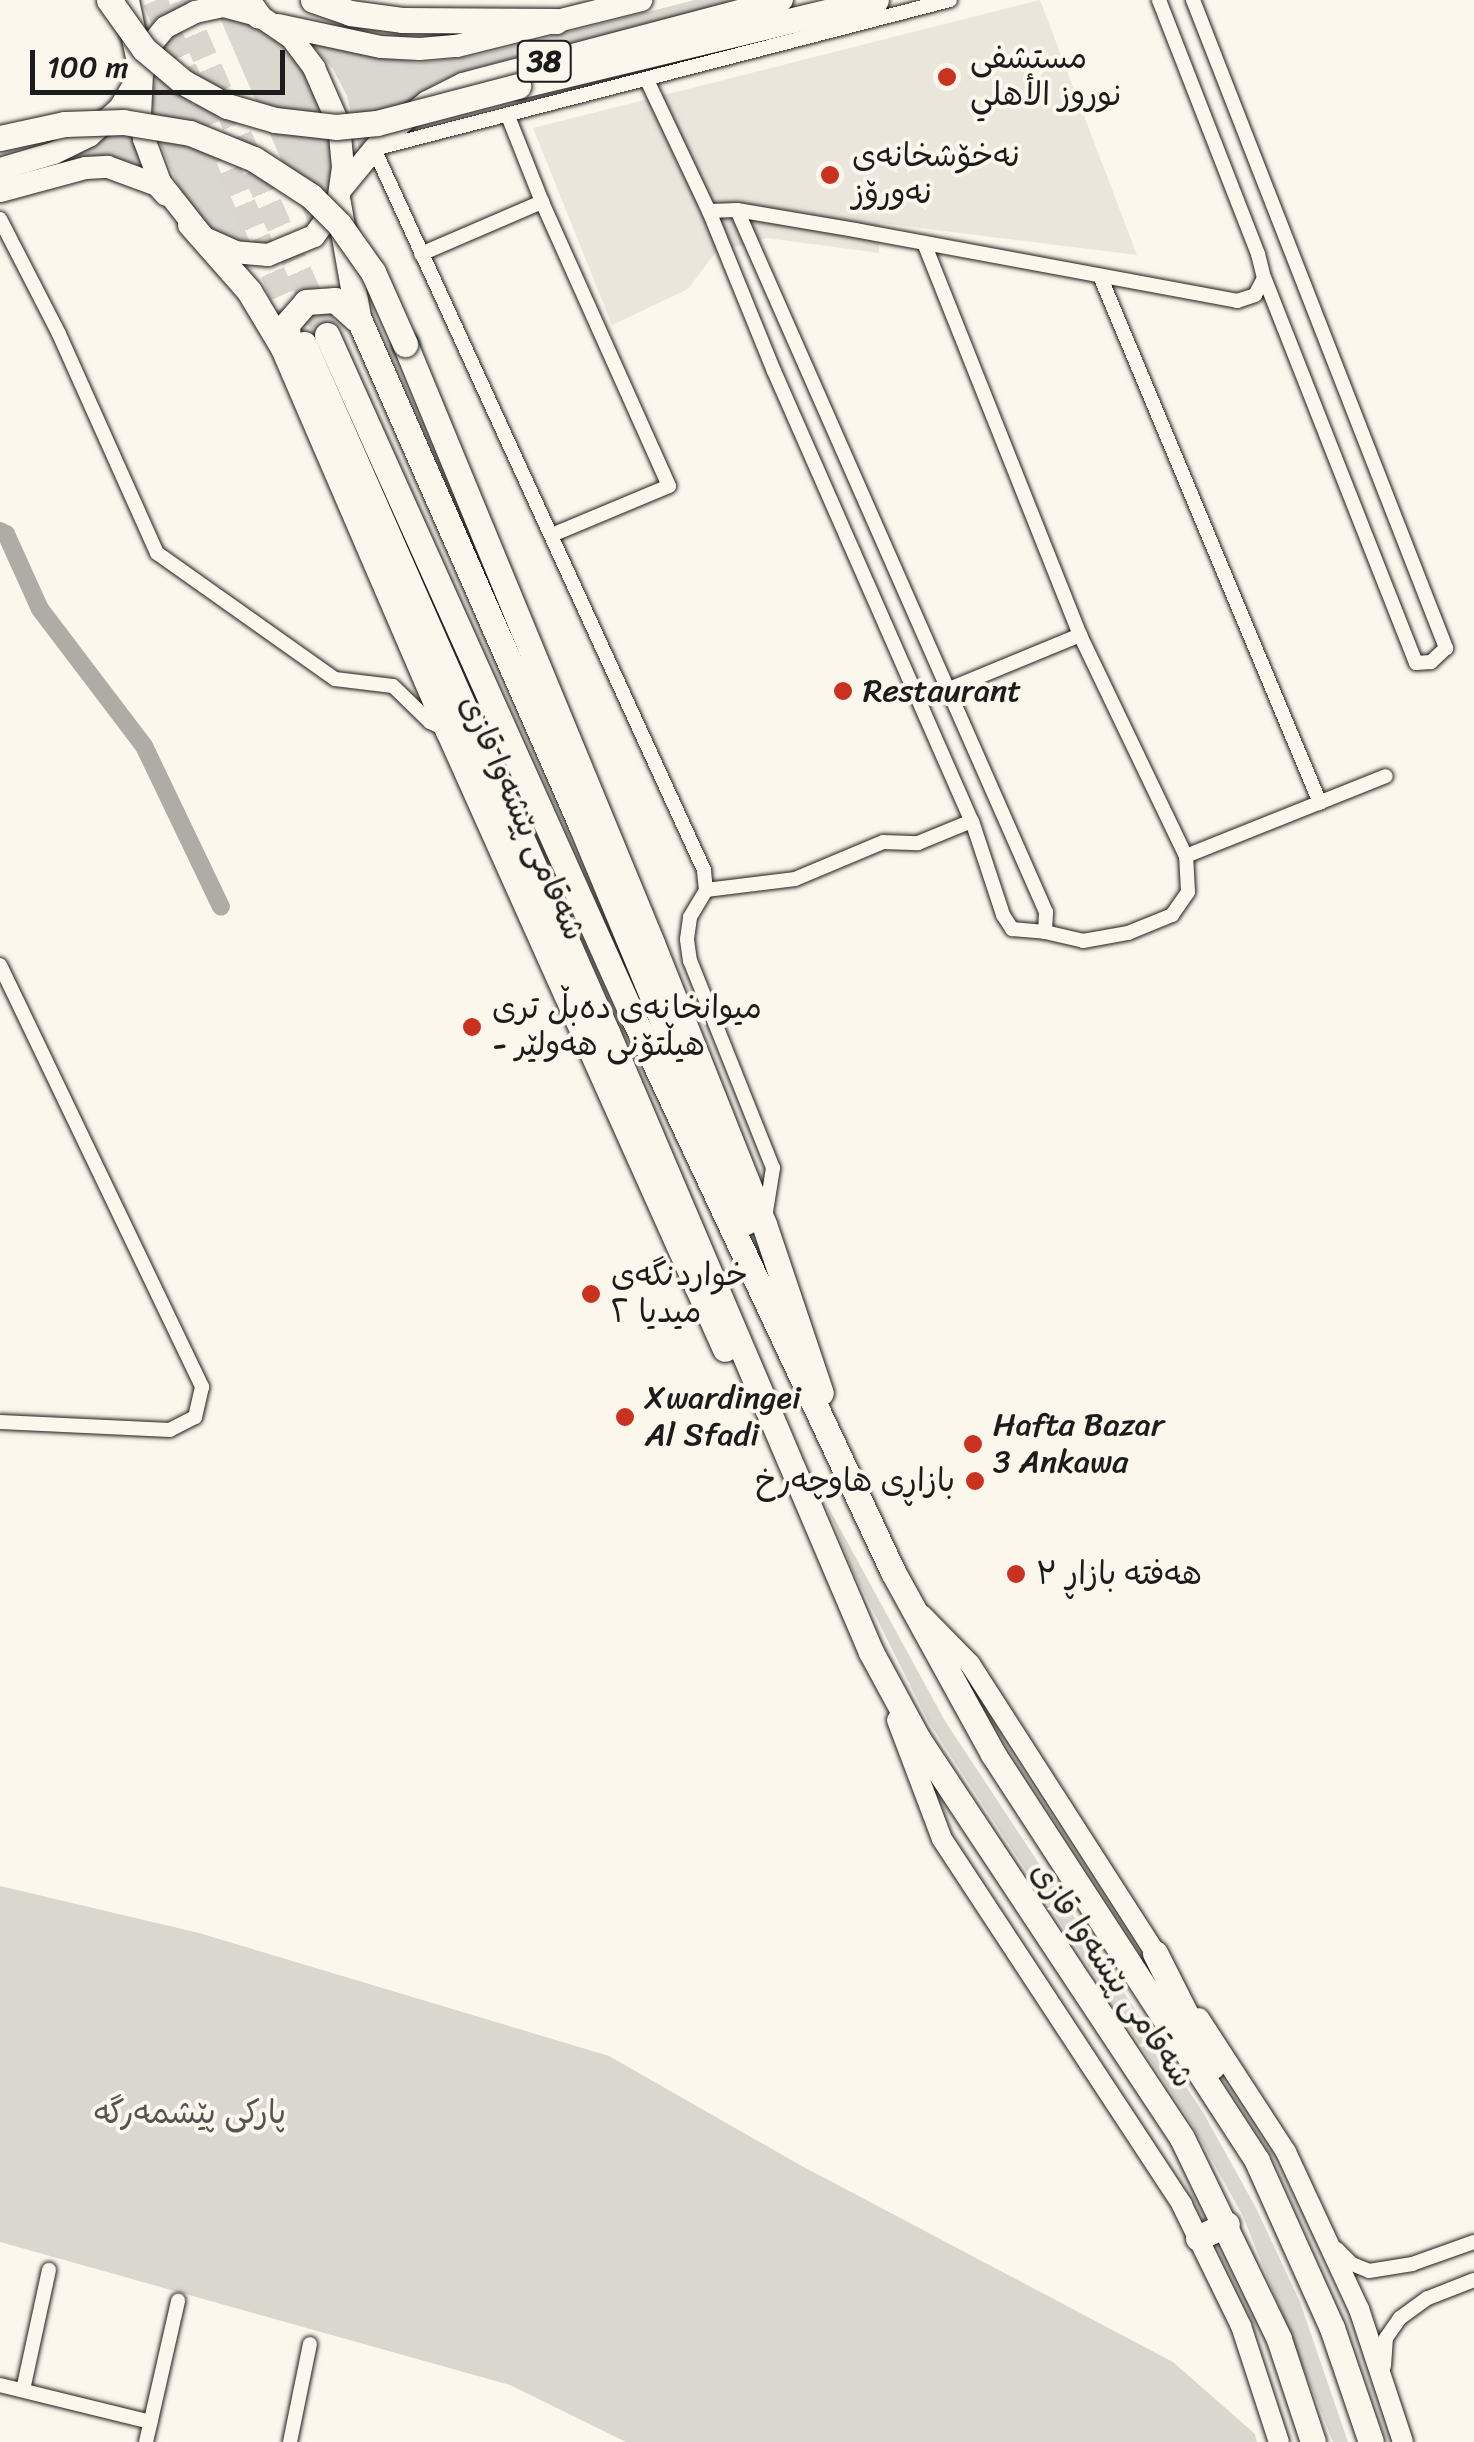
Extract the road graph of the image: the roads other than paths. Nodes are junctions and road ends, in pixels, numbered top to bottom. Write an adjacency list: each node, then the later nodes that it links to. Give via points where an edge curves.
1 (109, 0): 6 (highway, bridge, via 144,49 183,82 227,106 316,126 377,123)
2 (126, 0): 12 (highway, شەقامی پێشەوا قازی)
3 (313, 0): 10 (highway, via 402,20)
4 (641, 0): 10 (main road, 38)
5 (782, 0): 16 (main road, 38, via 463,84 427,102)
6 (876, 0)
7 (950, 0): 13 (street)
8 (1159, 0): 28 (street)
9 (1193, 0): 28 (street, via 1446,648 1431,662 1416,664)
10 (549, 10): 11 (main road, 38, via 456,46 420,49 382,47)
11 (260, 13): 12 (main road, 38, via 224,6 181,19 150,43); 19 (main road, شەقامی پێشەوا قازی, via 304,52 329,100 338,125)
12 (141, 72): 17 (main road, via 120,108 89,136); 23 (main road, شەقامی پێشەوا قازی, via 144,140 160,182)
13 (647, 80): 14 (street); 21 (street)
14 (508, 116): 16 (street); 20 (street)
15 (0, 138): 42 (highway, bridge, via 64,124 123,122 190,134 254,159 311,196 351,240 405,344)
16 (374, 149): 19 (main road, 38); 26 (street)
17 (0, 170)
18 (0, 190): 23 (main road, via 108,167 157,185)
19 (340, 196): 23 (main road, 38, via 314,236 268,256 221,247); 29 (highway, شەقامی پێشەوا قازی, via 349,287)
20 (542, 202): 26 (street); 31 (street, via 669,486)
21 (709, 210): 22 (street); 37 (street)
22 (737, 210): 25 (street); 33 (street)
23 (183, 214): 30 (highway, شەقامی پێشەوا قازی, via 258,304)
24 (0, 219): 34 (street, via 60,334 157,553 335,679 393,686)
25 (924, 242): 27 (street); 32 (street)
26 (421, 254): 31 (street)
27 (1100, 276): 28 (street, via 1236,301 1255,295); 36 (street)
28 (1264, 278)
29 (364, 332): 30 (highway, via 334,300 300,304 285,336); 43 (highway, شەقامی پێشەوا قازی)
30 (296, 376): 34 (highway, شەقامی پێشەوا قازی)
31 (552, 535): 39 (street, via 696,852)
32 (1080, 635): 33 (street); 38 (street)
33 (948, 689): 40 (street, via 1046,912)
34 (448, 730): 45 (highway, شەقامی پێشەوا قازی, via 702,1300)
35 (1386, 776): 36 (street)
36 (1320, 803): 38 (street)
37 (972, 821): 39 (street, via 918,843 883,842 795,879); 40 (street, via 1012,929)
38 (1186, 856): 40 (street, via 1188,892 1172,915 1128,934 1084,941)
39 (706, 890): 42 (street, via 690,916 690,961 773,1168)
40 (1045, 932)
41 (0, 965): 44 (street, via 202,1387 195,1417 170,1430)
42 (764, 1224): 43 (highway)
43 (824, 1403): 46 (highway, شەقامی پێشەوا قازی)
44 (0, 1422)
45 (830, 1558): 46 (highway, شەقامی پێشەوا قازی, via 315,340); 47 (highway, شەقامی پێشەوا قازی)
46 (896, 1578): 48 (highway, شەقامی پێشەوا قازی, via 993,1754)
47 (872, 1652): 51 (highway, شەقامی پێشەوا قازی, via 918,1739 1182,2138); 53 (main road, via 942,1839)
48 (1123, 1928): 49 (main road); 50 (highway, شەقامی پێشەوا قازی)
49 (1155, 1954): 50 (highway); 52 (main road, via 1270,2124)
50 (1257, 2161): 67 (highway, شەقامی پێشەوا قازی, via 1332,2328)
51 (1227, 2224): 53 (highway); 66 (highway, شەقامی پێشەوا قازی, via 1280,2339)
52 (1322, 2228): 54 (street, via 1352,2264 1370,2271); 62 (main road, via 1359,2309)
53 (1198, 2238): 65 (main road, via 1241,2326)
54 (1474, 2242)
55 (49, 2270): 60 (street)
56 (1474, 2280): 62 (street, via 1411,2308 1386,2338 1384,2367)
57 (178, 2301): 61 (street)
58 (310, 2344): 64 (street)
59 (0, 2385): 60 (street)
60 (23, 2390): 61 (street)
61 (150, 2422): 63 (street)
62 (1400, 2434)
63 (146, 2442)
64 (290, 2442)
65 (1279, 2442)
66 (1314, 2442)
67 (1371, 2442)

